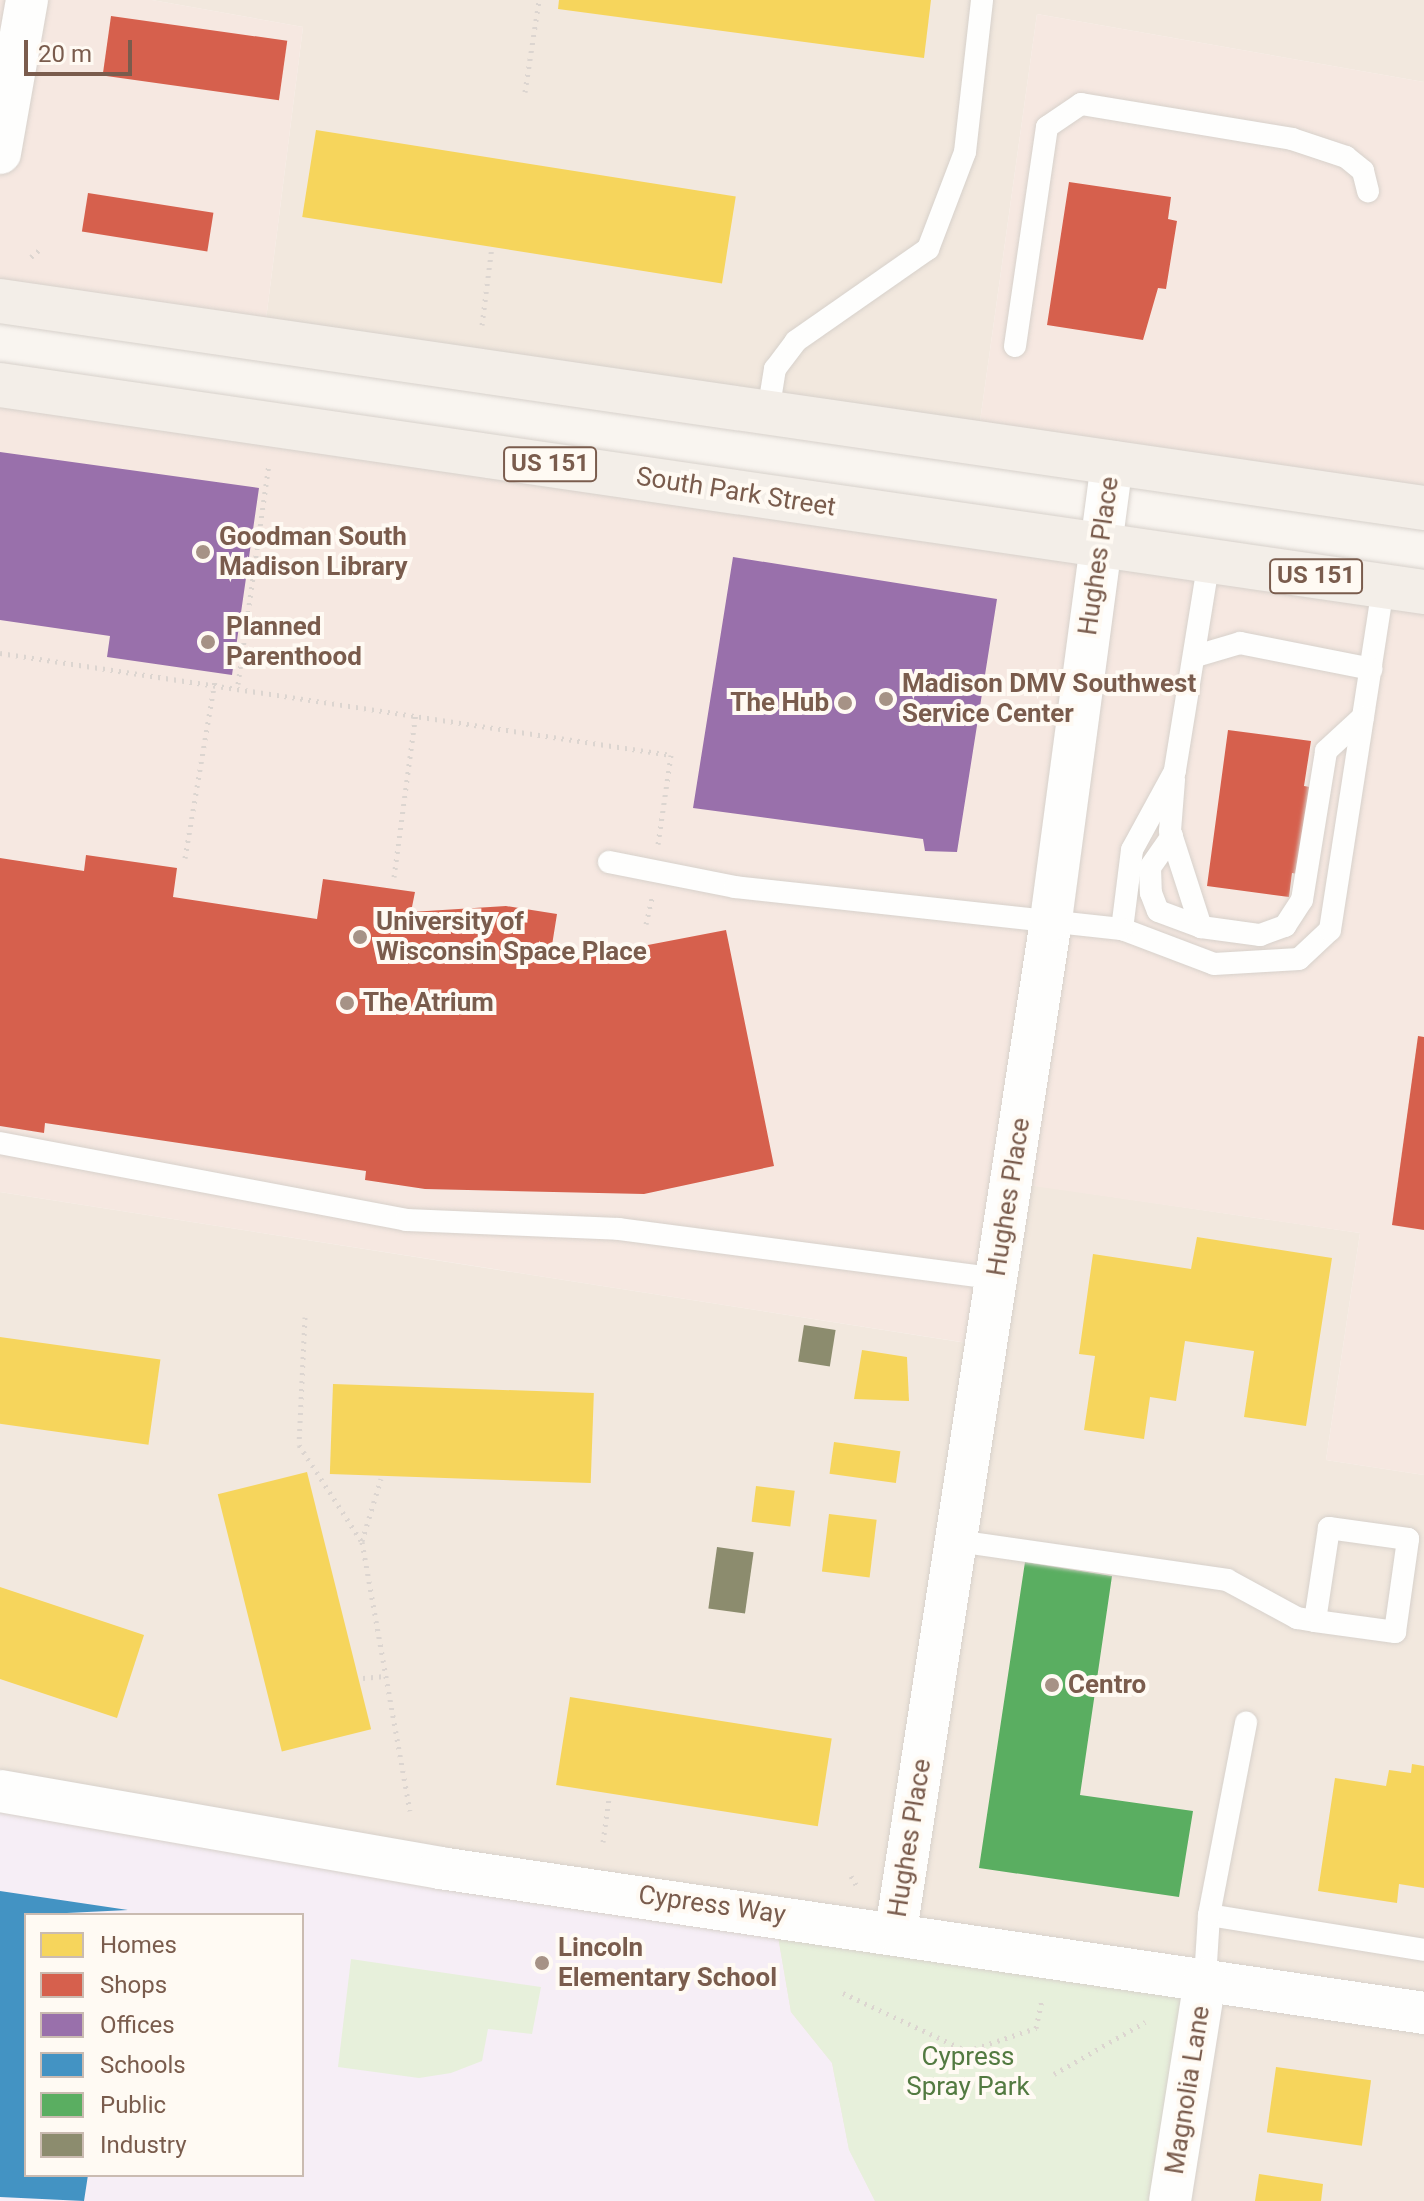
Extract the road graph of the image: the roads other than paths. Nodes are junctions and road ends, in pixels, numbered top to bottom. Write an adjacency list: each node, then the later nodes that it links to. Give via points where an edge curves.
1 (27, 0): 3 (street)
2 (982, 0): 8 (lane, via 965,152 928,249 796,341 775,369)
3 (0, 153)
4 (1368, 191): 6 (lane, via 1363,171 1346,157 1292,139 1081,104 1047,127)
5 (0, 301): 8 (main road)
6 (1015, 346)
7 (0, 385): 11 (main road, South Park Street / US 151)
8 (768, 412): 9 (main road)
9 (1112, 462): 10 (main road); 11 (street, Hughes Place)
10 (1424, 508)
11 (1100, 546): 12 (main road, South Park Street / US 151); 20 (street, Hughes Place)
12 (1209, 560): 13 (main road, South Park Street / US 151); 14 (lane)
13 (1403, 589): 15 (lane)
14 (1196, 656): 15 (lane, via 1240,643); 17 (lane)
15 (1371, 669): 16 (lane)
16 (1363, 717): 21 (lane, via 1326,751 1302,900 1285,926 1260,935); 22 (lane, via 1330,930 1299,959 1214,964)
17 (1175, 771): 18 (lane); 22 (lane, via 1132,850)
18 (1172, 836): 21 (lane); 21 (lane, via 1150,868 1151,893 1158,911)
19 (609, 862): 20 (lane, via 735,887)
20 (1051, 920): 22 (lane); 24 (street, Hughes Place)
21 (1201, 927)
22 (1122, 929)
23 (0, 1143): 24 (lane, via 406,1220 619,1229)
24 (997, 1279): 25 (street, Hughes Place)
25 (957, 1541): 26 (lane, via 1227,1580); 30 (street, Hughes Place)
26 (1315, 1621): 26 (lane, via 1395,1632 1408,1539 1329,1528)
27 (1246, 1723): 29 (lane)
28 (0, 1791): 30 (street, Cypress Way, via 440,1868)
29 (1209, 1915): 31 (lane); 32 (lane)
30 (896, 1931): 32 (street, Cypress Way)
31 (1424, 1950)
32 (1205, 1979): 33 (street, Cypress Way); 34 (street, Magnolia Lane)
33 (1424, 2013)
34 (1170, 2201)

